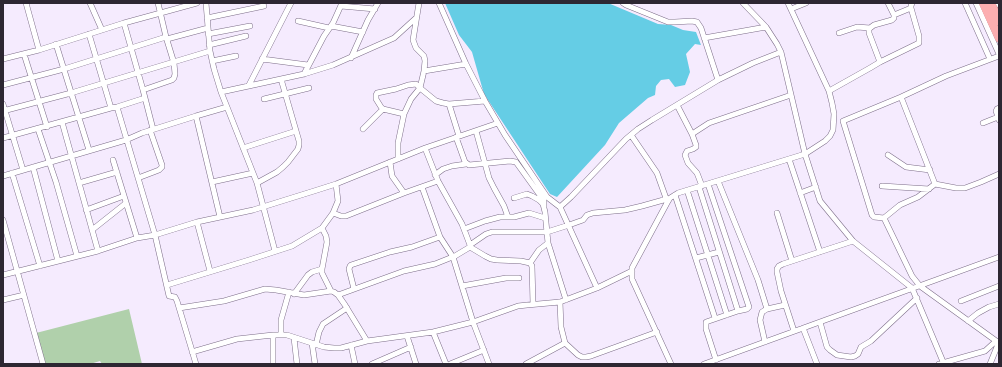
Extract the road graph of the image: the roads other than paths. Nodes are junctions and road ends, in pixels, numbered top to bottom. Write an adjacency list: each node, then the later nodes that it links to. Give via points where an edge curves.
1 (26, 3): 47 (street)
2 (90, 3): 35 (street)
3 (158, 3): 24 (street)
4 (197, 3): 24 (street)
5 (206, 3): 26 (street)
6 (291, 3): 56 (street)
7 (378, 3): 22 (street)
8 (419, 3): 27 (street)
9 (439, 3): 61 (street)
10 (623, 3): 42 (street, via 668,22 696,22)
11 (743, 3): 33 (street)
12 (788, 3): 23 (street)
13 (806, 3): 23 (street)
14 (888, 3): 25 (street)
15 (965, 3): 57 (street)
16 (976, 3): 29 (street)
17 (983, 3): 29 (highway)
18 (991, 3): 29 (highway)
19 (341, 5): 22 (street); 32 (street)
20 (264, 6): 26 (street)
21 (912, 6): 25 (street); 59 (street, via 920,43)
22 (375, 9): 37 (street)
23 (791, 9): 76 (street)
24 (161, 13): 30 (street); 41 (street)
25 (894, 15): 34 (street, via 892,20)
26 (207, 18): 36 (street)
27 (416, 18): 53 (street, via 394,38); 64 (street, via 413,40 416,48 424,56)
28 (298, 21): 32 (street)
29 (992, 21): 43 (highway); 51 (street)
30 (124, 23): 35 (street); 46 (street)
31 (250, 26): 36 (street)
32 (330, 27): 37 (street); 62 (street)
33 (766, 27): 42 (street); 49 (street)
34 (870, 28): 38 (street, via 857,27); 59 (street, via 869,33)
35 (102, 30): 39 (street)
36 (208, 31): 41 (street); 45 (street)
37 (363, 32): 53 (street)
38 (839, 33)
39 (89, 34): 44 (street); 55 (street)
40 (246, 36): 45 (street)
41 (167, 38): 46 (street); 60 (street)
42 (704, 38): 69 (street)
43 (999, 38)
44 (56, 44): 47 (street); 63 (street)
45 (209, 44): 48 (street)
46 (132, 48): 55 (street); 65 (street)
47 (39, 50): 50 (street)
48 (210, 51): 58 (street); 60 (street)
49 (781, 52): 69 (street); 80 (street)
50 (24, 54): 54 (street); 67 (street)
51 (999, 55): 57 (street)
52 (236, 56): 58 (street)
53 (351, 58): 66 (street)
54 (3, 59)
55 (96, 59): 63 (street); 70 (street)
56 (262, 59): 62 (street); 72 (street)
57 (990, 59): 81 (street)
58 (212, 61): 77 (street)
59 (880, 62): 76 (street)
60 (174, 63): 65 (street); 75 (street, via 176,74 172,80)
61 (466, 64): 64 (street); 85 (street)
62 (308, 65): 66 (street)
63 (64, 69): 67 (street); 78 (street)
64 (424, 71): 74 (street)
65 (138, 74): 70 (street); 75 (street)
66 (304, 74): 68 (street)
67 (31, 77): 71 (street); 84 (street)
68 (281, 79): 72 (street); 79 (street)
69 (718, 80): 88 (street)
70 (104, 84): 78 (street); 91 (street)
71 (3, 85)
72 (249, 85): 77 (street)
73 (309, 88): 79 (street)
74 (420, 88): 87 (street, via 436,101); 93 (street, via 413,84 377,92 376,99); 95 (street)
75 (143, 90): 82 (street)
76 (829, 91): 96 (street)
77 (222, 92): 90 (street)
78 (71, 93): 84 (street); 98 (street)
79 (285, 94): 83 (street); 108 (street)
80 (791, 95): 110 (street, via 709,123); 119 (street)
81 (901, 97): 100 (street); 131 (street)
82 (145, 98): 89 (street); 106 (street)
83 (264, 99)
84 (39, 101): 94 (street); 104 (street)
85 (485, 101): 87 (street); 102 (street)
86 (3, 104): 94 (street)
87 (449, 104): 113 (street)
88 (677, 105): 110 (street); 111 (street)
89 (117, 107): 91 (street); 115 (street)
90 (227, 107): 97 (street); 116 (street)
91 (111, 108): 98 (street)
92 (999, 108): 99 (street, via 996,111)
93 (383, 109): 95 (street); 107 (street)
94 (4, 110): 112 (street)
95 (404, 114): 122 (street, via 398,143)
96 (834, 114): 100 (street); 119 (street, via 830,136)
97 (196, 116): 106 (street); 141 (street)
98 (79, 117): 101 (street); 118 (street)
99 (998, 118): 103 (street)
100 (843, 121): 169 (street, via 872,215)
101 (62, 122): 104 (street); 121 (street)
102 (498, 123): 109 (street); 162 (street, via 547,197)
103 (983, 123)
104 (47, 127): 105 (street)
105 (38, 129): 112 (street); 126 (street)
106 (152, 129): 115 (street); 138 (street, via 162,167)
107 (363, 129)
108 (296, 131): 116 (street); 143 (street, via 298,150 277,172)
109 (476, 131): 113 (street); 128 (street)
110 (692, 134): 147 (street, via 696,147 687,151 685,155 697,173)
111 (631, 135): 158 (street, via 657,173); 162 (street)
112 (12, 136): 114 (street); 130 (street)
113 (458, 137): 117 (street); 127 (street)
114 (3, 138)
115 (126, 140): 118 (street); 138 (street)
116 (243, 148): 134 (street)
117 (425, 148): 122 (street); 136 (street)
118 (89, 150): 121 (street)
119 (805, 154): 123 (street); 150 (street)
120 (888, 155): 131 (street, via 906,167)
121 (71, 156): 126 (street); 142 (street)
122 (398, 159): 125 (street)
123 (789, 159): 140 (street); 154 (street)
124 (113, 160): 132 (street)
125 (390, 162): 144 (street); 153 (street, via 392,176)
126 (50, 163): 129 (street); 188 (street)
127 (466, 164): 128 (street); 136 (street, via 443,169)
128 (485, 164): 161 (street, via 516,162 544,201); 167 (street, via 491,183)
129 (33, 167): 130 (street); 192 (street)
130 (22, 170): 133 (street)
131 (930, 170): 146 (street)
132 (117, 172): 142 (street); 156 (street)
133 (12, 173): 137 (street); 195 (street)
134 (253, 173): 141 (street); 143 (street)
135 (999, 174): 146 (street, via 966,188)
136 (435, 175): 139 (street)
137 (3, 176)
138 (138, 178): 177 (street)
139 (438, 181): 149 (street); 174 (street)
140 (718, 181): 145 (street); 222 (street)
141 (212, 182): 166 (street)
142 (79, 183): 163 (street)
143 (257, 183): 160 (street)
144 (336, 184): 160 (street); 164 (street, via 338,200)
145 (708, 184): 147 (street); 223 (street, via 749,305 747,309)
146 (935, 184): 151 (street)
147 (700, 186): 152 (street); 185 (street)
148 (882, 186): 151 (street)
149 (422, 187): 153 (street); 178 (street)
150 (816, 188): 154 (street); 180 (street, via 822,204)
151 (929, 188): 169 (street)
152 (687, 190): 155 (street); 187 (street)
153 (404, 193): 164 (street, via 346,216)
154 (800, 193): 186 (street)
155 (675, 195): 158 (street); 191 (street)
156 (124, 196): 159 (street); 163 (street)
157 (514, 198): 161 (street, via 527,194 539,200)
158 (667, 200): 172 (street, via 617,211 593,213); 199 (street)
159 (126, 203): 175 (street); 179 (street)
160 (263, 206): 166 (street); 184 (street)
161 (544, 207): 168 (street)
162 (560, 207): 172 (street)
163 (86, 210): 175 (street)
164 (333, 213): 173 (street)
165 (778, 213): 193 (street)
166 (220, 217): 171 (street)
167 (508, 217): 168 (street, via 529,213); 174 (street, via 493,218)
168 (545, 218): 176 (street)
169 (884, 218): 204 (street, via 910,272)
170 (3, 220): 197 (street)
171 (197, 222): 177 (street); 198 (street)
172 (569, 226): 176 (street); 206 (street)
173 (322, 228): 184 (street, via 292,246); 196 (street, via 327,242)
174 (464, 229): 182 (street)
175 (92, 230): 183 (street)
176 (547, 232): 181 (street); 182 (street, via 492,232)
177 (154, 235): 179 (street); 202 (street)
178 (440, 237): 189 (street); 208 (street, via 351,264 349,269)
179 (136, 238): 183 (street)
180 (853, 241): 186 (street); 207 (street)
181 (548, 243): 194 (street, via 539,250); 215 (street)
182 (470, 246): 189 (street); 194 (street, via 491,259)
183 (98, 251): 188 (street)
184 (275, 251): 198 (street)
185 (719, 252): 187 (street); 223 (street)
186 (820, 252): 193 (street)
187 (708, 255): 191 (street); 224 (street)
188 (77, 256): 192 (street)
189 (453, 257): 203 (street); 208 (street)
190 (999, 257): 204 (street)
191 (696, 258): 225 (street)
192 (58, 261): 195 (street)
193 (792, 261): 218 (street, via 779,266 776,272)
194 (530, 263): 217 (street)
195 (40, 266): 197 (street)
196 (322, 268): 209 (street); 210 (street, via 308,275)
197 (17, 271): 200 (street); 211 (street)
198 (210, 271): 202 (street)
199 (632, 271): 206 (street); 232 (street, via 632,279)
200 (3, 275)
201 (519, 278): 203 (street, via 500,278)
202 (166, 285): 220 (street, via 169,296 175,297)
203 (462, 286): 227 (street)
204 (920, 286): 207 (street); 226 (street)
205 (999, 286): 216 (street)
206 (597, 288): 215 (street)
207 (912, 288): 213 (street); 228 (street)
208 (354, 289): 212 (street)
209 (330, 291): 210 (street, via 304,296); 212 (street)
210 (291, 293): 220 (street, via 265,289); 234 (street, via 281,320)
211 (24, 295): 214 (street); 248 (street)
212 (338, 295): 221 (street)
213 (916, 298): 228 (street, via 871,341 861,347 858,354 851,357 837,355 827,347); 263 (street)
214 (3, 300)
215 (563, 301): 217 (street); 240 (street, via 561,327)
216 (961, 301)
217 (533, 304): 227 (street, via 518,306)
218 (785, 304): 222 (street); 230 (street)
219 (999, 304): 226 (street, via 978,313)
220 (179, 308): 245 (street)
221 (347, 308): 237 (street); 241 (street, via 323,324)
222 (767, 309): 238 (street, via 762,312 760,320)
223 (738, 311): 224 (street)
224 (727, 314): 225 (street)
225 (715, 318): 246 (street, via 705,325)
226 (968, 321): 239 (street)
227 (473, 322): 231 (street); 244 (street)
228 (820, 322): 229 (street)
229 (803, 328): 230 (street); 262 (street)
230 (794, 331): 238 (street)
231 (433, 332): 235 (street); 256 (street)
232 (657, 332): 240 (street, via 586,357 578,355); 260 (street)
233 (273, 335): 234 (street); 245 (street, via 237,339); 250 (street)
234 (281, 335): 236 (street)
235 (407, 336): 237 (street); 243 (street)
236 (294, 338): 241 (street); 251 (street)
237 (367, 341): 242 (street)
238 (765, 342): 246 (street)
239 (998, 342): 263 (street, via 985,351); 264 (street)
240 (565, 343): 247 (street)
241 (314, 344): 242 (street, via 329,348); 252 (street)
242 (351, 345): 253 (street)
243 (411, 348): 254 (street); 255 (street)
244 (484, 350): 257 (street); 258 (street)
245 (192, 352): 249 (street)
246 (716, 360): 261 (street)
247 (536, 361): 259 (street)
248 (42, 364)
249 (196, 364)
250 (273, 364)
251 (297, 364)
252 (316, 364)
253 (355, 364)
254 (372, 364)
255 (416, 364)
256 (446, 364)
257 (450, 364)
258 (489, 364)
259 (526, 364)
260 (671, 364)
261 (704, 364)
262 (816, 364)
263 (942, 364)
264 (990, 364)

